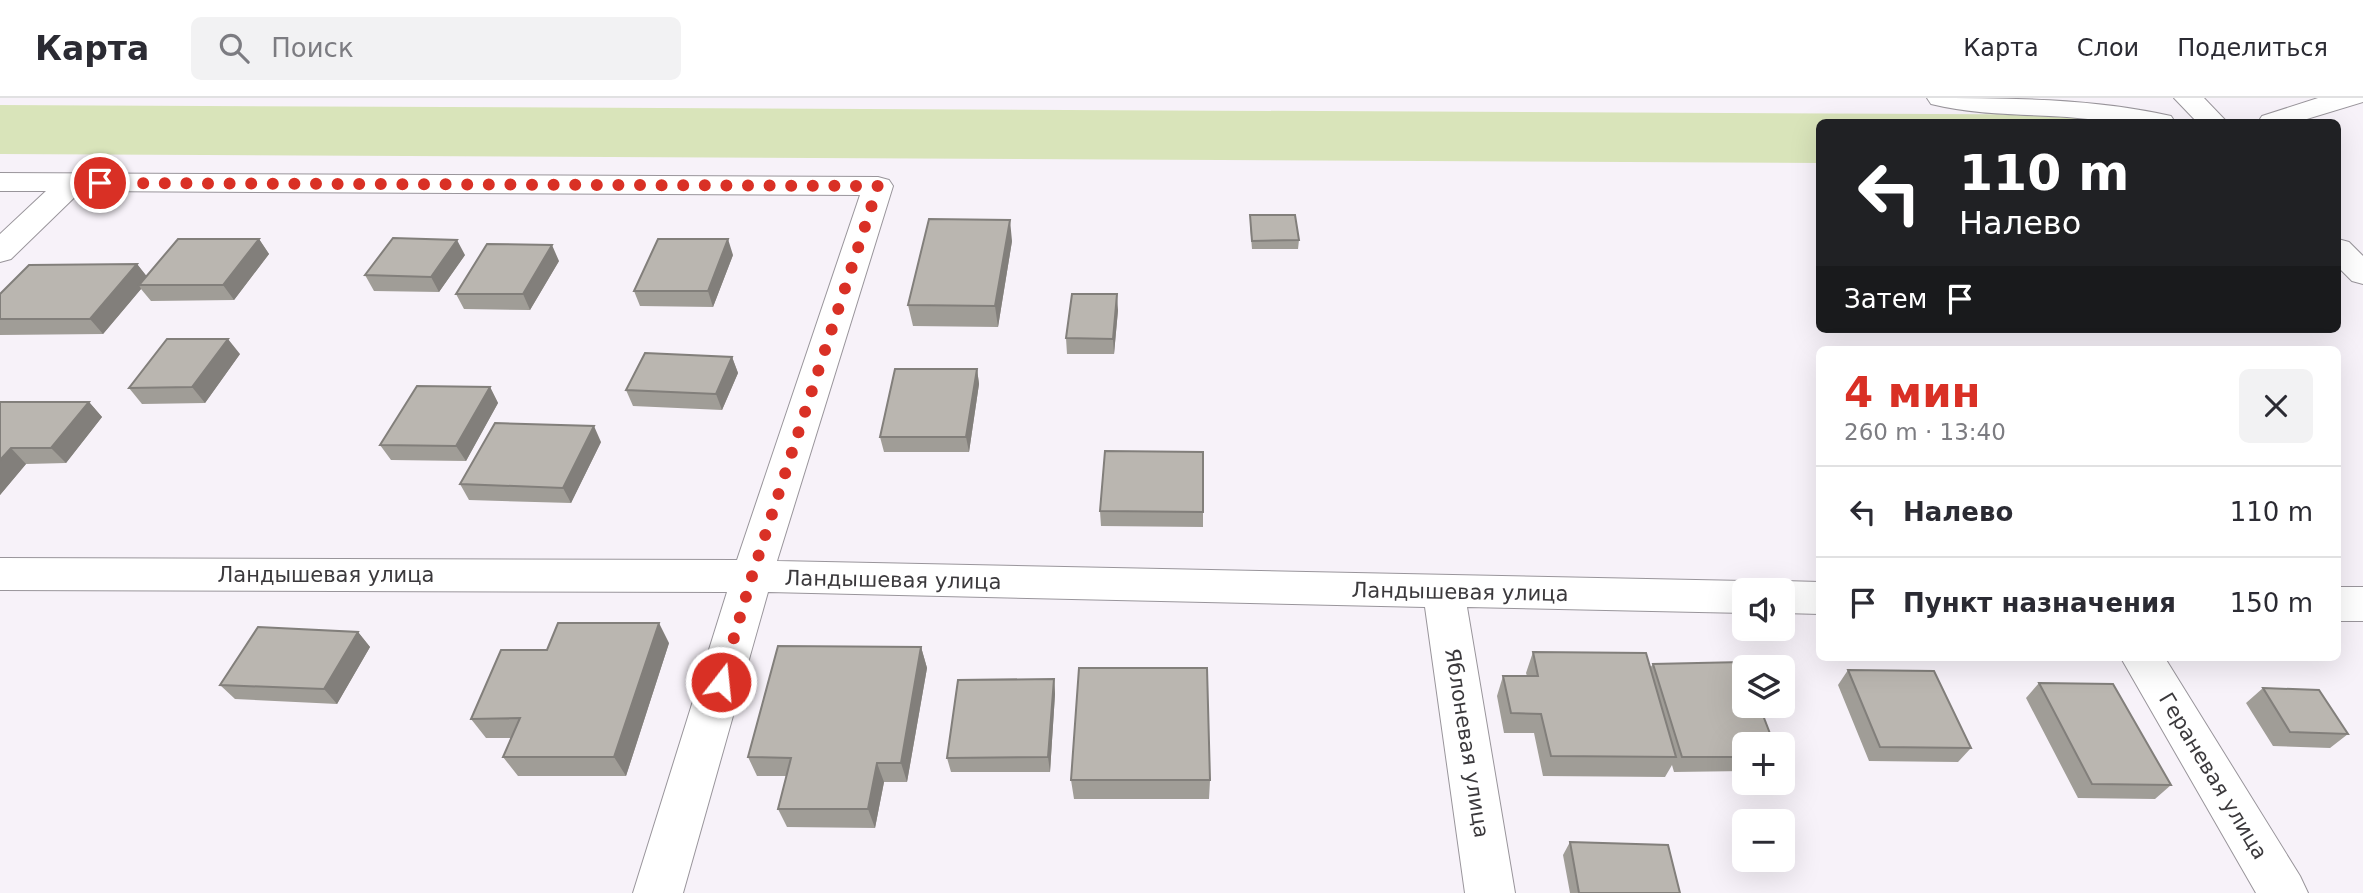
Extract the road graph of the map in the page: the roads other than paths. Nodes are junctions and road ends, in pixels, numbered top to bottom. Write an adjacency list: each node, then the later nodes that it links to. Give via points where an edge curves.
1 (1941, 98): 6 (street, via 2129,113)
2 (2188, 98): 7 (street)
3 (2314, 98): 4 (street)
4 (2352, 98): 5 (street); 8 (street)
5 (2363, 98)
6 (2150, 119)
7 (2210, 119)
8 (2280, 119)
9 (0, 182): 10 (street)
10 (72, 183): 11 (street); 15 (street, via 878,186)
11 (0, 252)
12 (2341, 252): 13 (street)
13 (2363, 274)
14 (0, 574): 15 (street, Ландышевая улица)
15 (752, 576): 16 (street, Ландышевая улица); 23 (street)
16 (1444, 592): 17 (street, Ландышевая улица); 24 (street, Яблоневая улица)
17 (1732, 597)
18 (1795, 597): 19 (street)
19 (1816, 598)
20 (2341, 604): 21 (street)
21 (2363, 604)
22 (2145, 661): 25 (street, Гераневая улица)
23 (658, 893)
24 (1490, 893)
25 (2283, 893)

